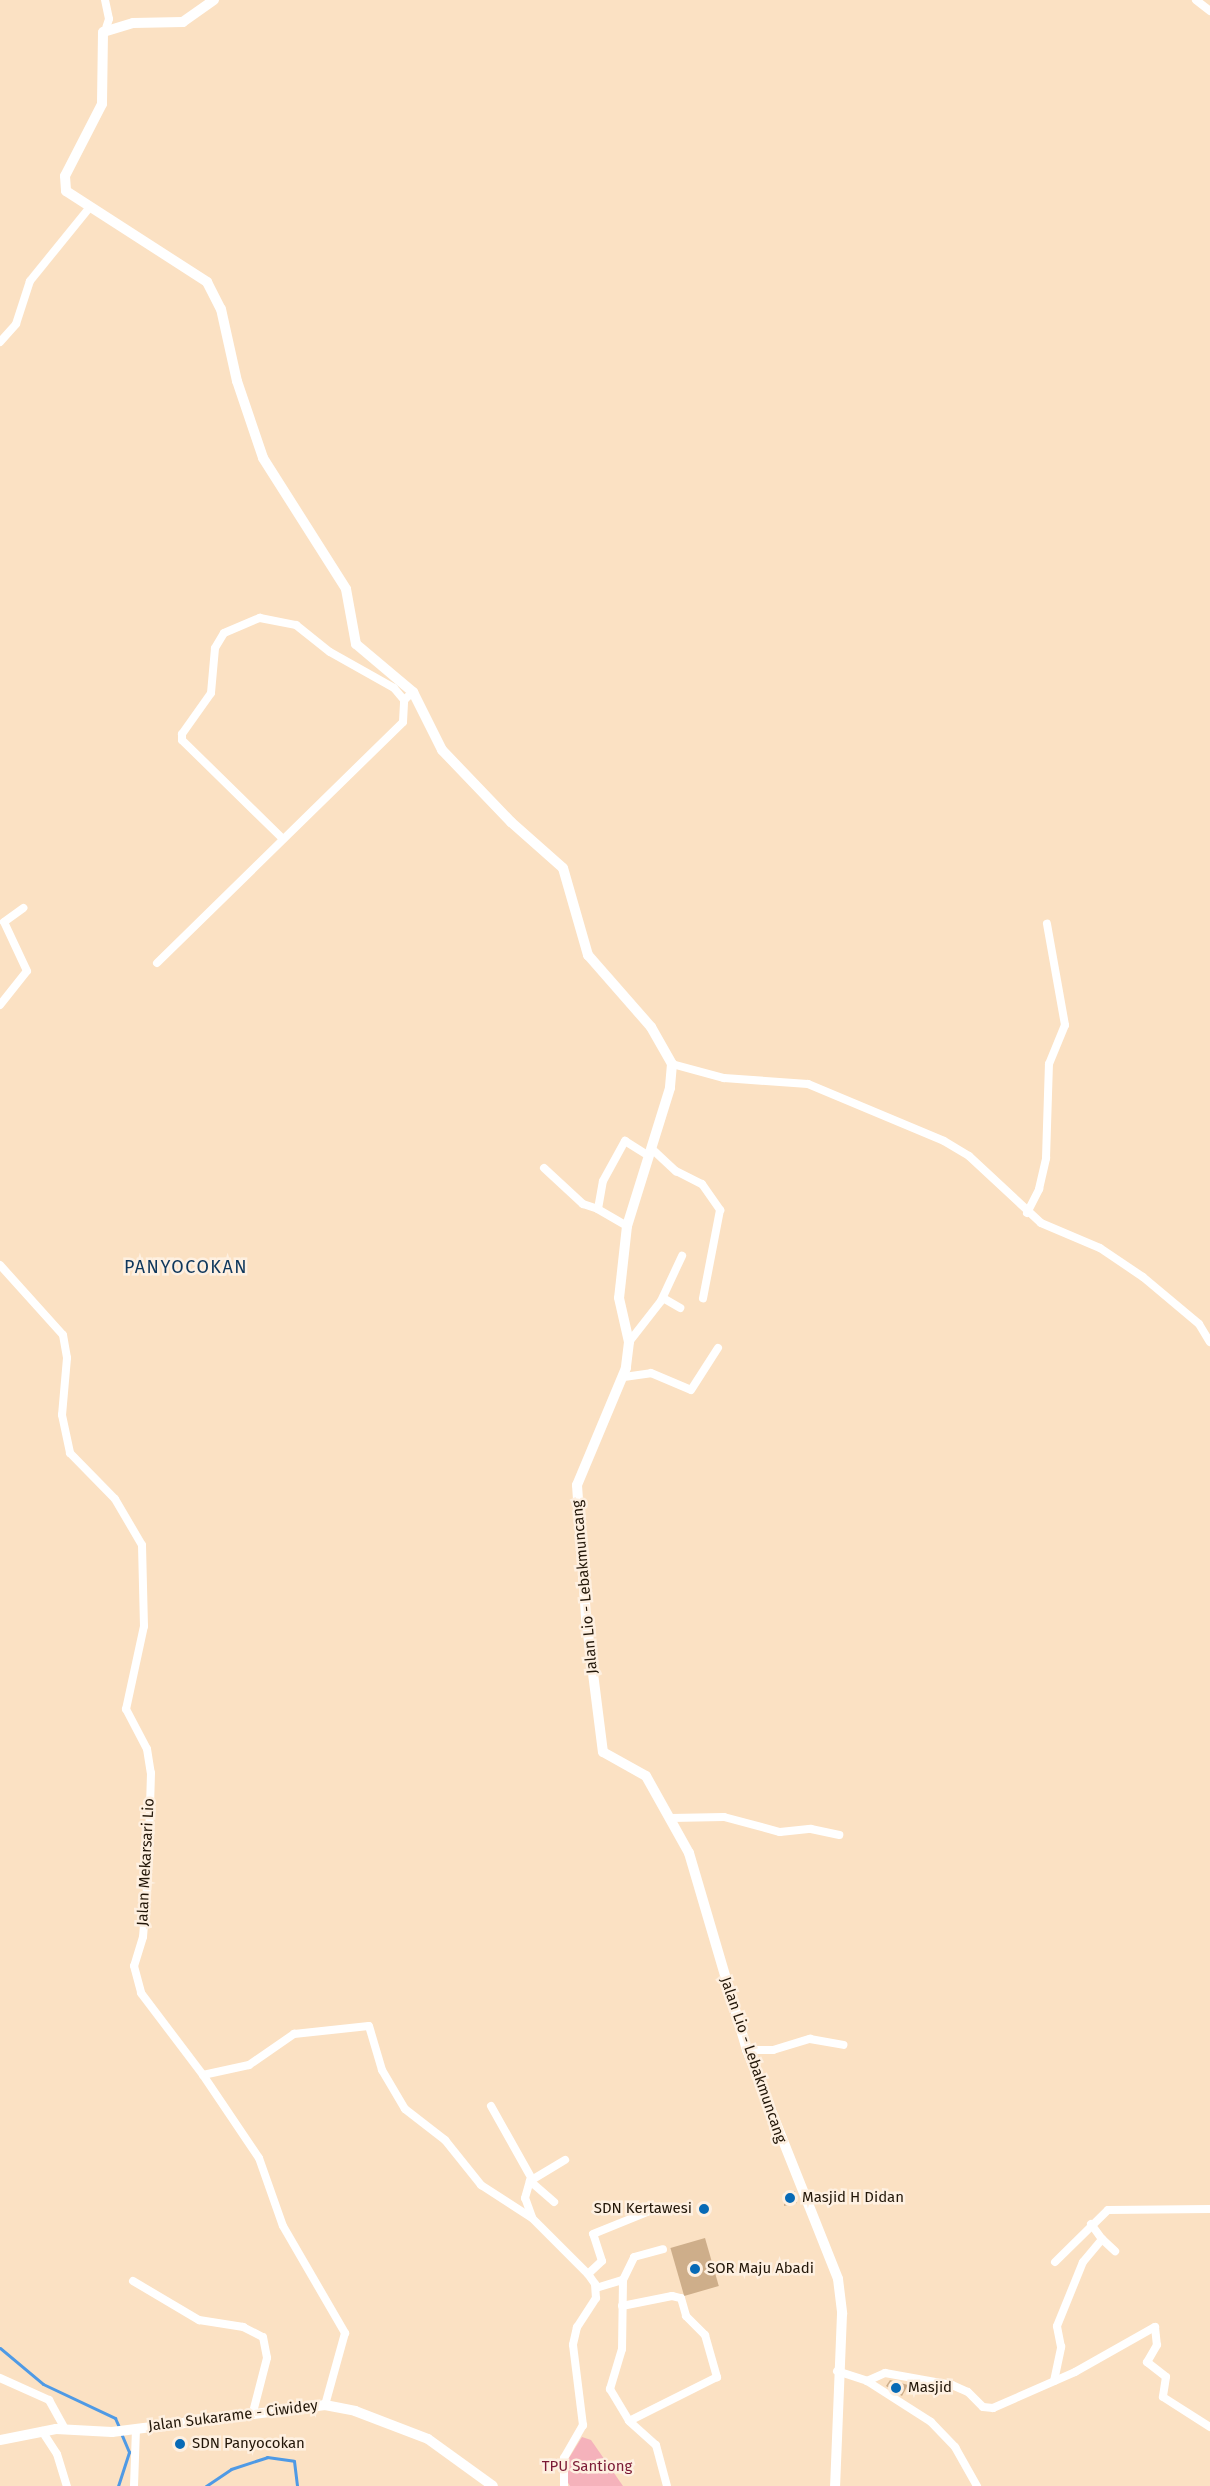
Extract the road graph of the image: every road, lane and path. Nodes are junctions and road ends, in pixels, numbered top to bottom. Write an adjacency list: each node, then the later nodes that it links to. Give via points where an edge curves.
1 (105, 0): 5 (street, via 110,19)
2 (214, 0): 5 (street, via 183,22)
3 (1196, 0): 4 (street)
4 (1210, 10)
5 (106, 28): 6 (street, via 100,57 102,104 64,183 71,197)
6 (90, 207): 7 (street, via 30,281 16,324); 8 (street, via 190,268 214,294 263,458 346,589 356,644)
7 (0, 342)
8 (409, 696): 9 (street, via 403,722); 9 (street, via 330,652 296,625 260,618 224,633 215,648 211,693 182,734 182,740); 14 (street, via 442,750 510,822 563,868 588,955 651,1027)
9 (283, 839): 12 (street)
10 (23, 908): 13 (street, via 4,922 27,971)
11 (1047, 924): 18 (street, via 1065,1025 1048,1064 1046,1158 1039,1189)
12 (157, 963)
13 (0, 1005)
14 (672, 1064): 15 (street, Jalan Lio - Lebakmuncang, via 670,1088); 18 (street, via 724,1078 808,1084 899,1122 969,1156)
15 (651, 1152): 17 (street, via 631,1140 623,1142 603,1181); 19 (street, Jalan Lio - Lebakmuncang); 23 (street, via 675,1171 702,1184 720,1210)
16 (544, 1168): 17 (street, via 583,1204)
17 (598, 1209): 19 (street)
18 (1027, 1213): 26 (street, via 1113,1255 1185,1310)
19 (627, 1226): 25 (street, Jalan Lio - Lebakmuncang, via 619,1298)
20 (682, 1256): 22 (street)
21 (0, 1265): 33 (street, Jalan Mekarsari Lio, via 63,1335 67,1358 62,1415 70,1453 115,1499 142,1545 144,1626 126,1709 147,1749 151,1773 143,1937 134,1973 141,1993)
22 (663, 1298): 24 (street); 25 (street)
23 (703, 1298)
24 (680, 1308)
25 (629, 1342): 28 (street, Jalan Lio - Lebakmuncang)
26 (1210, 1342)
27 (718, 1348): 28 (street, via 691,1389 651,1373)
28 (624, 1377): 29 (street, Jalan Lio - Lebakmuncang, via 577,1485 586,1618 603,1752 640,1770)
29 (671, 1818): 30 (street, via 724,1817 780,1832 811,1829); 32 (street, Jalan Lio - Lebakmuncang, via 705,1902)
30 (839, 1835)
31 (843, 2044): 32 (street, via 810,2039 773,2050)
32 (747, 2050): 51 (street, Jalan Lio - Lebakmuncang, via 838,2279 842,2314)
33 (203, 2075): 40 (street, via 249,2065 294,2034 369,2026 381,2070 405,2109 445,2140 482,2185); 55 (street, Jalan Mekarsari Lio, via 259,2158 283,2226 345,2333)
34 (491, 2106): 36 (street)
35 (565, 2160): 36 (street)
36 (531, 2180): 37 (street); 40 (street, via 525,2198)
37 (554, 2202)
38 (1210, 2209): 41 (street, via 1114,2208)
39 (650, 2211): 46 (street, via 593,2234 602,2260)
40 (532, 2218): 46 (street)
41 (1091, 2224): 42 (street); 45 (street)
42 (1102, 2239): 44 (street); 54 (street, via 1083,2262 1061,2309 1057,2326 1061,2347)
43 (663, 2250): 47 (street, via 634,2257)
44 (1115, 2251)
45 (1055, 2262)
46 (588, 2274): 49 (street)
47 (623, 2280): 49 (street); 50 (street)
48 (133, 2281): 56 (street, via 199,2320 243,2327 263,2337 267,2358)
49 (596, 2288): 66 (street, via 594,2302 574,2336 584,2424 564,2458)
50 (622, 2306): 57 (street, via 622,2349 609,2382); 57 (street, via 672,2296 681,2298 686,2316 705,2335 717,2377)
51 (837, 2371): 53 (street); 68 (street, Jalan Lio - Lebakmuncang)
52 (0, 2378): 59 (street, via 48,2400)
53 (867, 2381): 54 (street, via 885,2373 952,2385 989,2408); 69 (street, via 939,2428)
54 (1054, 2381): 58 (street, via 1155,2327 1157,2345 1147,2362 1166,2378 1163,2397)
55 (325, 2404): 56 (street, Jalan Sukarame - Ciwidey); 65 (street, Jalan Sukarame - Ciwidey, via 355,2410 428,2439)
56 (253, 2412): 60 (street, Jalan Sukarame - Ciwidey)
57 (628, 2421): 67 (street, via 656,2445)
58 (1210, 2427)
59 (65, 2429): 60 (street, Jalan Sukarame - Ciwidey); 61 (street, Jalan Sukarame - Ciwidey)
60 (134, 2429): 64 (street)
61 (42, 2432): 62 (street, Jalan Sukarame - Ciwidey); 63 (street, via 57,2454)
62 (0, 2440)
63 (66, 2486)
64 (134, 2486)
65 (493, 2486)
66 (564, 2486)
67 (666, 2486)
68 (835, 2486)
69 (977, 2486)

